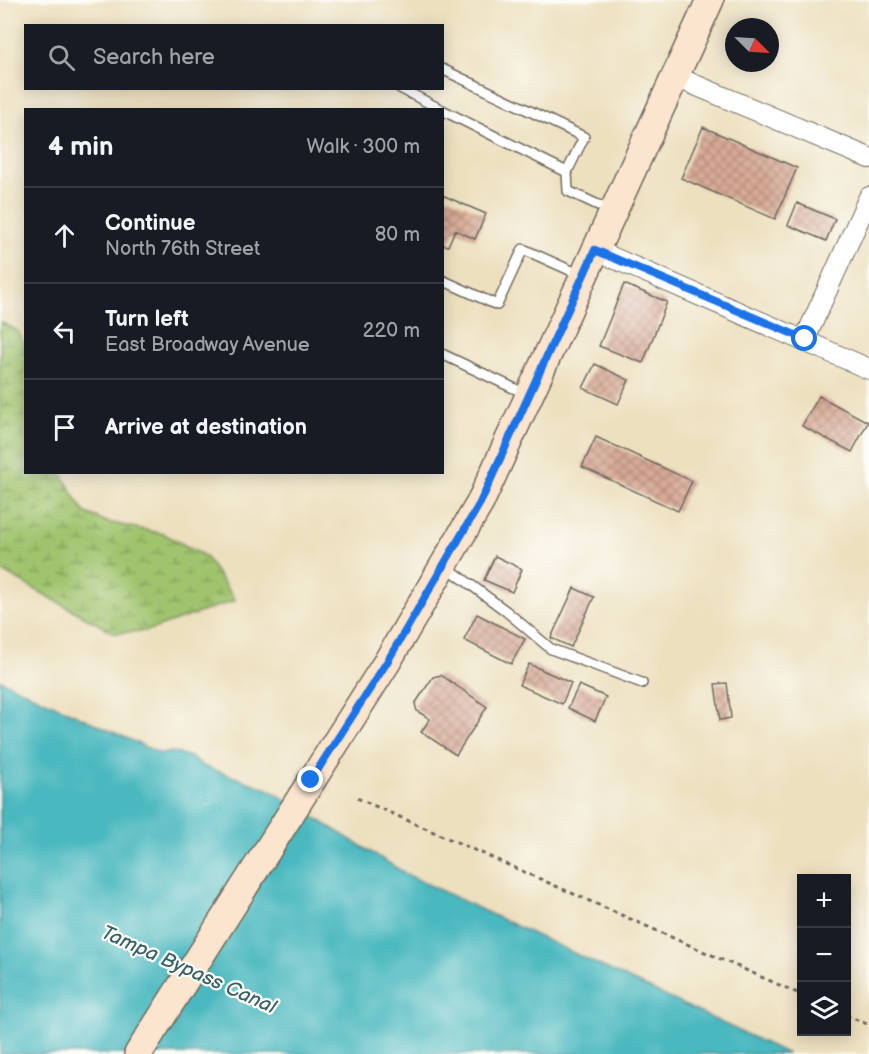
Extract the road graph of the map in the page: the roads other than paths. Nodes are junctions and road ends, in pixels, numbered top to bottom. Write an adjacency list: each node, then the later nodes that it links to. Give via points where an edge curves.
1 (710, 0): 3 (main road)
2 (444, 70): 8 (lane, via 584,137)
3 (676, 77): 7 (street); 10 (main road)
4 (404, 90): 5 (lane)
5 (438, 108)
6 (444, 111): 8 (lane)
7 (869, 158)
8 (567, 172): 10 (lane, via 568,191)
9 (869, 196): 14 (street)
10 (613, 212): 11 (main road)
11 (595, 250): 12 (main road); 14 (street)
12 (584, 276): 13 (lane, via 523,249 497,305); 17 (main road)
13 (444, 281)
14 (805, 339): 16 (street)
15 (444, 355): 17 (lane)
16 (869, 369)
17 (530, 396): 18 (main road, via 480,503)
18 (445, 565): 19 (lane, via 551,649); 20 (main road)
19 (642, 683)
20 (138, 1054)

